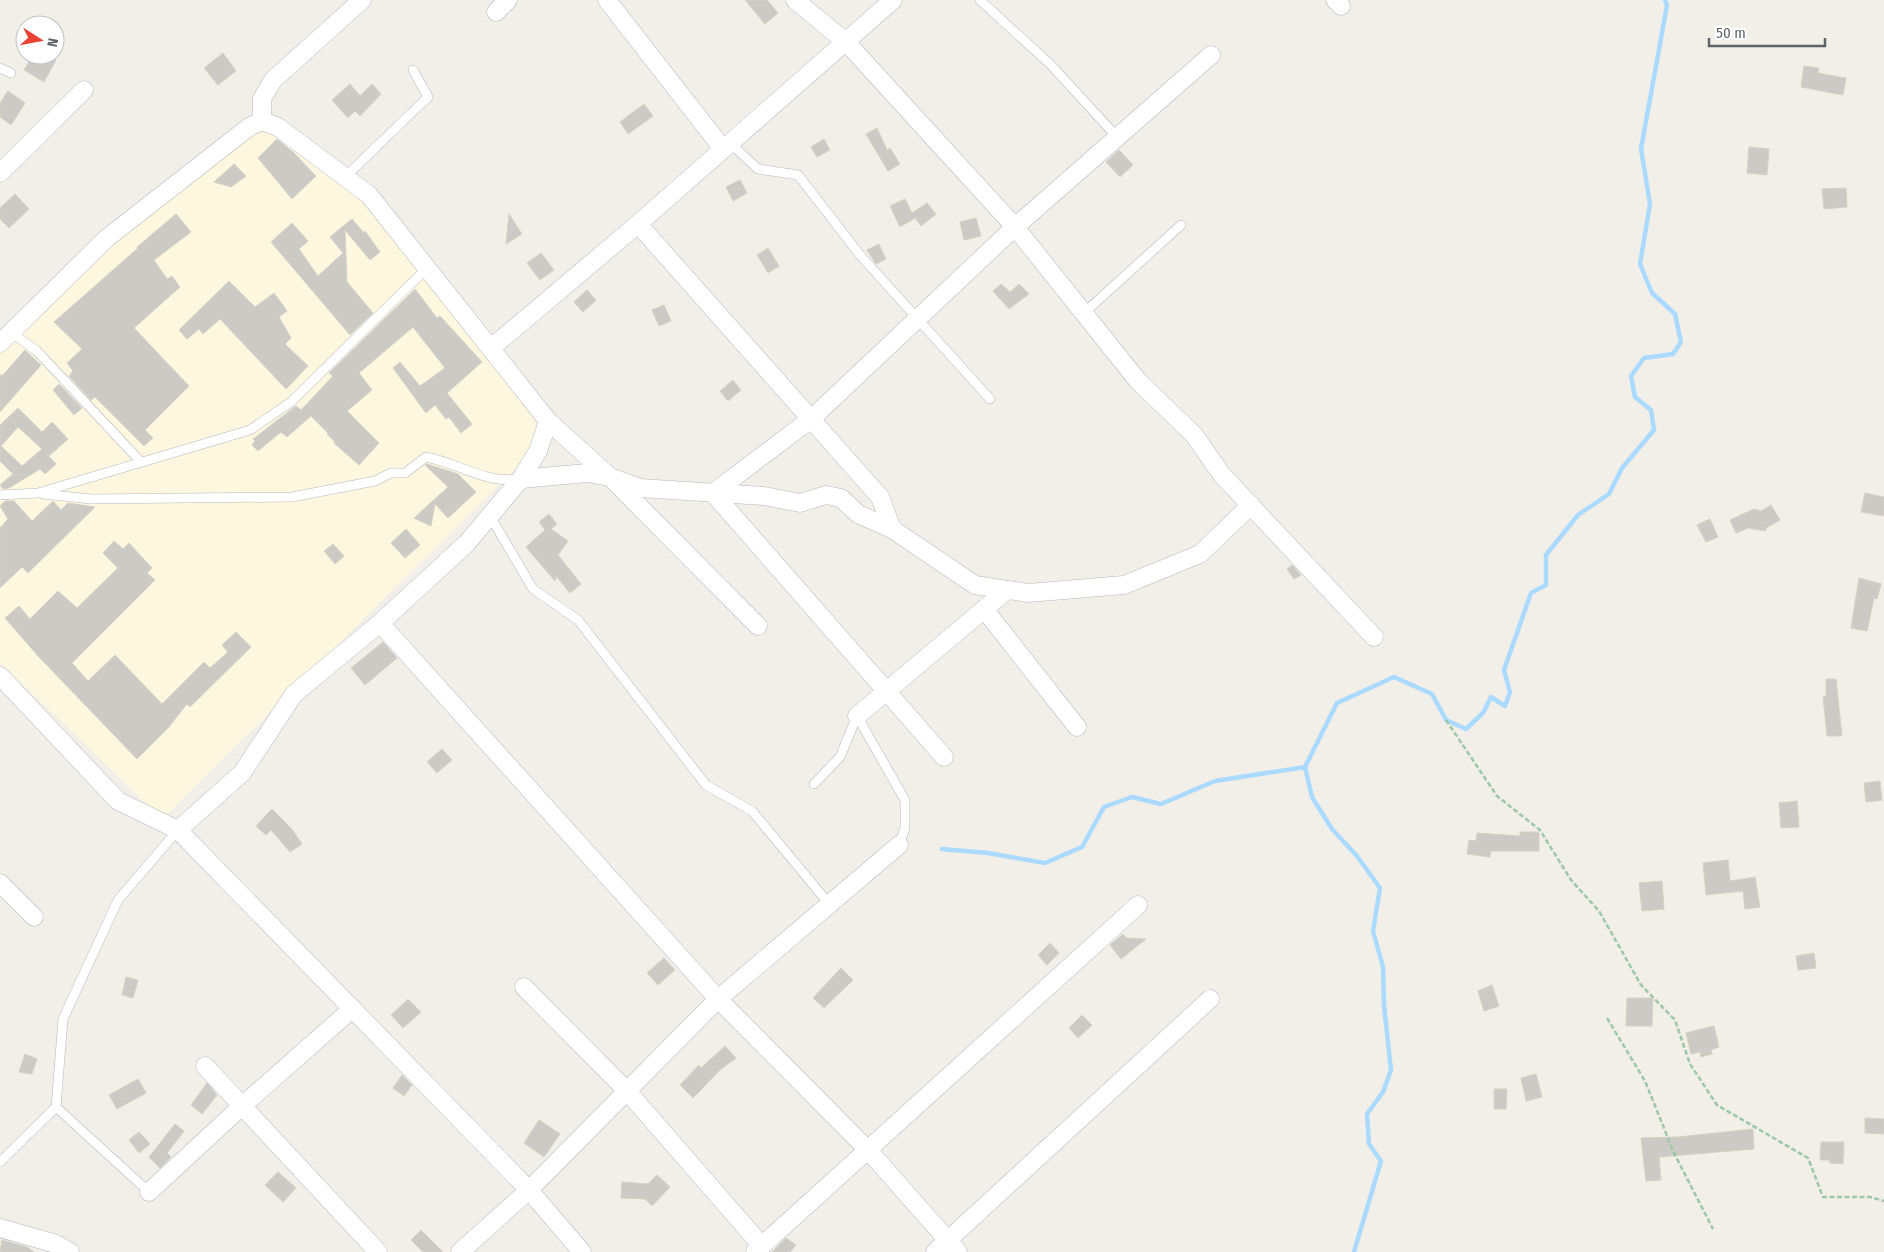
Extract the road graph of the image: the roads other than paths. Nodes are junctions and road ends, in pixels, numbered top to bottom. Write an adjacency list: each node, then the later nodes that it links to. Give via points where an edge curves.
1 (362, 0): 12 (street, via 273,80 262,99)
2 (607, 0): 14 (street)
3 (795, 0): 6 (street)
4 (893, 0): 6 (street)
5 (980, 0): 13 (lane, via 1051,65)
6 (846, 43): 14 (street); 19 (street)
7 (1211, 55): 13 (street)
8 (0, 68): 10 (lane)
9 (413, 70): 16 (lane, via 428,97)
10 (11, 73)
11 (84, 90): 15 (street)
12 (262, 121): 16 (street, via 278,127); 23 (street, via 249,127 107,238)
13 (1117, 138): 19 (street)
14 (726, 146): 17 (street); 22 (lane, via 758,169 798,175 860,255)
15 (0, 173)
16 (345, 177): 20 (street, via 369,195)
17 (638, 224): 24 (street); 26 (street)
18 (1181, 225): 21 (lane)
19 (1015, 227): 21 (street); 22 (street)
20 (427, 268): 24 (street); 28 (lane, via 292,402 250,430)
21 (1084, 313): 34 (street, via 1138,382 1194,435 1222,475)
22 (918, 319): 25 (lane); 26 (street)
23 (4, 334): 28 (lane, via 37,351)
24 (491, 348): 27 (street)
25 (990, 398)
26 (811, 419): 32 (street); 36 (street, via 880,496)
27 (548, 421): 29 (street); 30 (street, via 538,451)
28 (141, 462): 31 (lane)
29 (610, 477): 30 (street, via 587,473); 32 (street, via 640,488); 40 (street)
30 (521, 478): 31 (lane, via 505,481 426,457 405,474 391,473 375,481 292,497 91,499); 35 (street)
31 (38, 493): 33 (lane)
32 (713, 493): 36 (street, via 764,496 800,503 826,495 841,498 858,514); 43 (street)
33 (0, 496)
34 (1251, 505): 37 (street, via 1200,554 1124,585 1028,593); 41 (street)
35 (490, 516): 39 (street, via 466,544); 51 (lane, via 533,589 578,620 706,785 752,811)
36 (892, 529): 37 (street, via 975,585)
37 (1007, 590): 38 (street)
38 (984, 609): 43 (street); 45 (street)
39 (380, 623): 48 (street, via 294,694 242,773); 55 (street)
40 (758, 626)
41 (1374, 637)
42 (0, 677): 48 (street, via 118,801)
43 (886, 690): 44 (street); 46 (street)
44 (857, 716): 47 (lane, via 840,757); 49 (lane, via 906,800 905,828)
45 (1077, 727)
46 (944, 757)
47 (814, 784)
48 (178, 830): 57 (street); 61 (lane, via 118,900 63,1019)
49 (899, 845): 51 (street)
50 (0, 883): 53 (street)
51 (830, 905): 55 (street)
52 (1138, 905): 62 (street)
53 (34, 917)
54 (524, 987): 59 (street)
55 (718, 999): 59 (street); 62 (street)
56 (1210, 999): 67 (street)
57 (352, 1009): 60 (street); 64 (street)
58 (205, 1066): 60 (street)
59 (627, 1091): 64 (street); 68 (street)
60 (242, 1106): 65 (street); 70 (street)
61 (56, 1107): 63 (lane); 65 (lane)
62 (869, 1151): 67 (street); 68 (street)
63 (0, 1162)
64 (529, 1190): 71 (street); 72 (street)
65 (150, 1192)
66 (0, 1228): 69 (street, via 56,1244)
67 (947, 1248)
68 (759, 1249)
69 (70, 1252)
70 (378, 1252)
71 (460, 1252)
72 (582, 1252)

